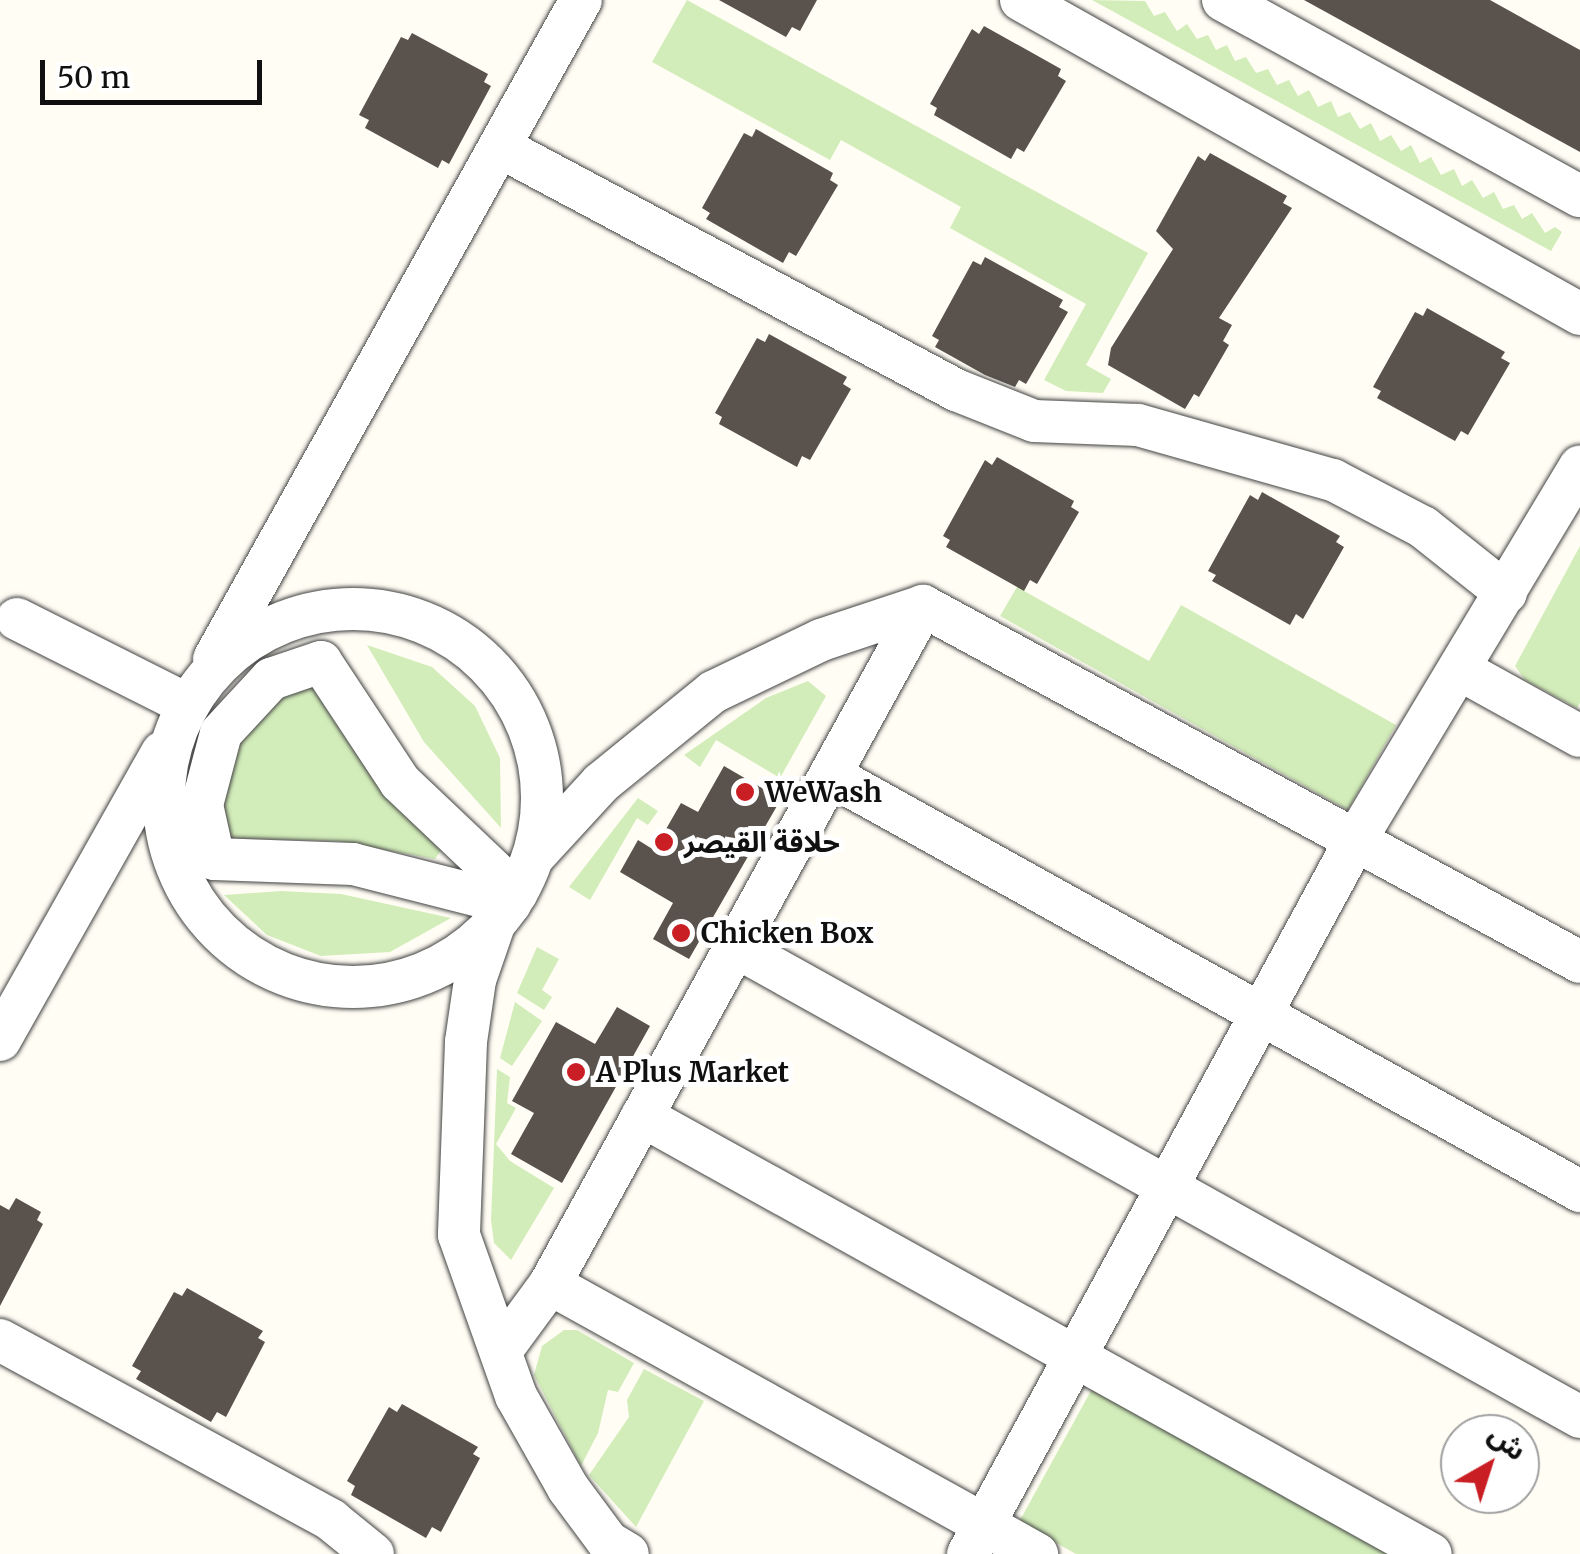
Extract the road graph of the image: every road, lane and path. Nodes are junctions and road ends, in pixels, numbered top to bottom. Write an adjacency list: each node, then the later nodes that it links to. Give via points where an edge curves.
1 (581, 0): 4 (street)
2 (1021, 0): 6 (street)
3 (1223, 0): 5 (street)
4 (500, 147): 8 (street, via 956,390 1034,422 1138,425 1333,480 1423,526); 12 (street)
5 (1580, 196)
6 (1574, 293)
7 (1580, 466): 8 (street)
8 (1506, 593): 11 (street)
9 (924, 606): 15 (street); 16 (street, via 822,640 713,692); 17 (street)
10 (17, 619): 12 (street)
11 (1459, 669): 13 (street); 17 (street)
12 (188, 705): 14 (street, via 232,652 280,623 335,610 391,613 444,633 489,668 522,713); 21 (street, via 166,767 164,819 183,882 213,926 253,959 314,984 367,987); 24 (street)
13 (1580, 736)
14 (539, 766): 16 (street, via 552,784 571,792); 18 (street, via 541,818)
15 (830, 776): 19 (street); 23 (street)
16 (601, 784): 18 (street)
17 (1355, 840): 20 (street); 23 (street)
18 (514, 895): 18 (street, via 400,782 321,662 271,680 221,733 202,804 214,859 353,864); 21 (street); 22 (street)
19 (736, 947): 25 (street); 26 (street)
20 (1580, 962)
21 (424, 974): 22 (street, via 446,974 463,984)
22 (470, 1013): 30 (street, via 460,1235)
23 (1260, 1014): 26 (street); 27 (street)
24 (0, 1040)
25 (642, 1116): 28 (street); 31 (street)
26 (1167, 1187): 31 (street); 32 (street)
27 (1580, 1192)
28 (550, 1284): 30 (street); 33 (street)
29 (0, 1340): 34 (street, via 331,1520)
30 (501, 1351): 35 (street, via 516,1396 568,1488 608,1542)
31 (1075, 1357): 33 (street); 37 (street)
32 (1580, 1417)
33 (976, 1539): 36 (street)
34 (373, 1554)
35 (628, 1554)
36 (1038, 1554)
37 (1431, 1554)

